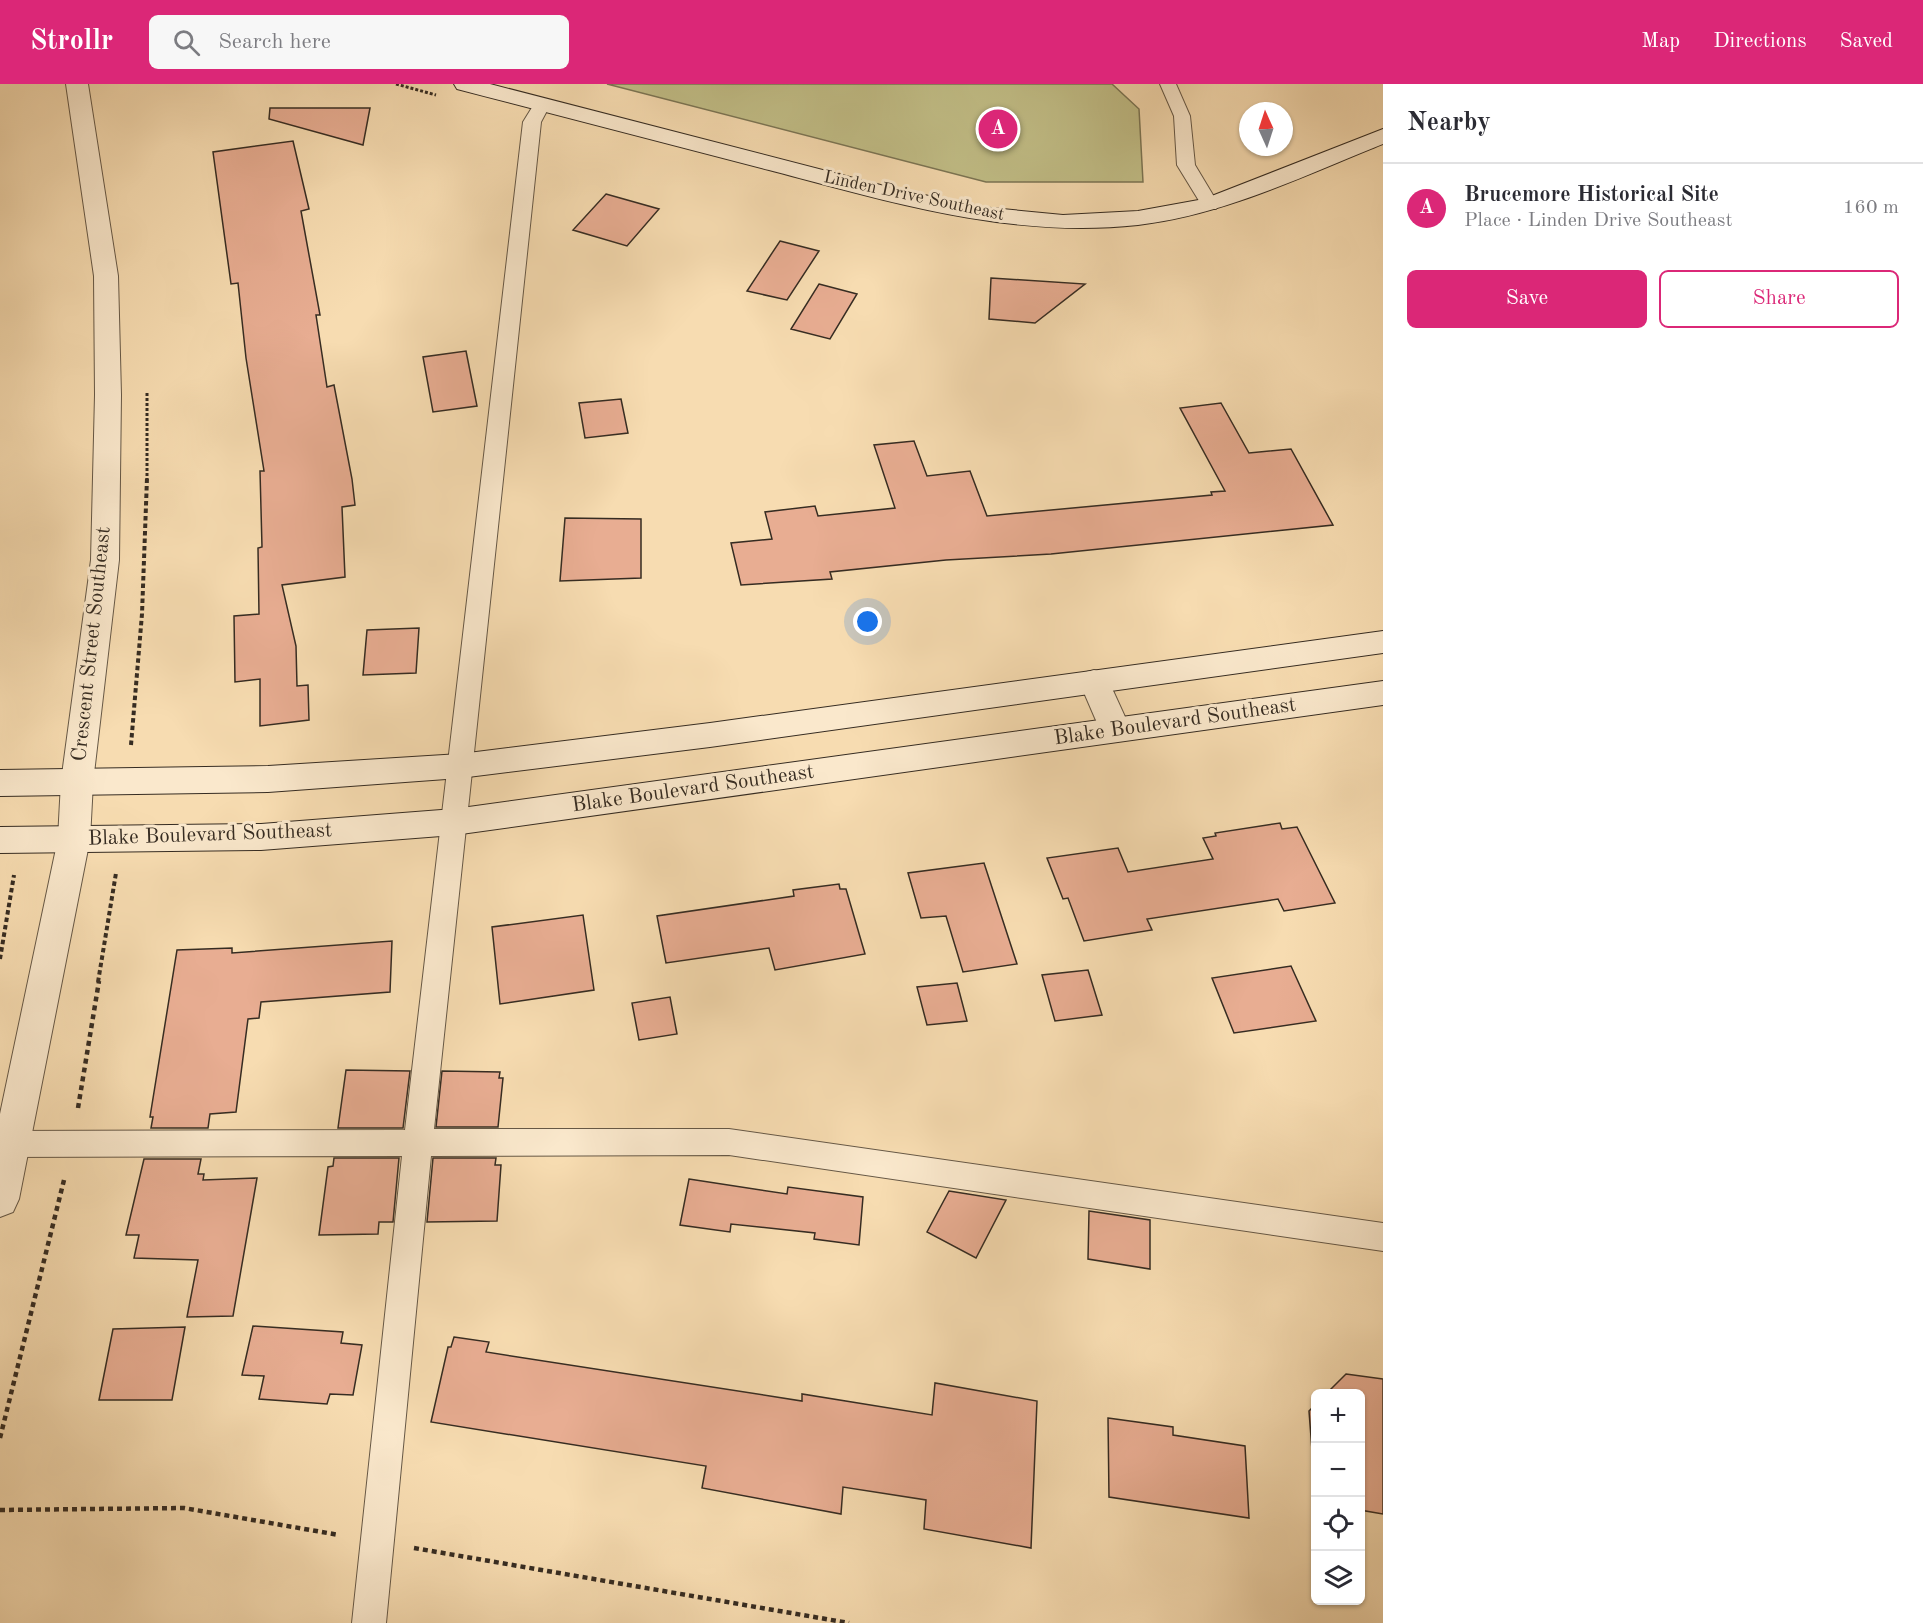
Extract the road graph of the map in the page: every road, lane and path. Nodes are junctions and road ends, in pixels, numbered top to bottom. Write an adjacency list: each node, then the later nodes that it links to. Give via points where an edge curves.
1 (77, 84): 13 (street, Crescent Street Southeast, via 106,276 108,395 105,560)
2 (465, 84): 4 (street, Linden Drive Southeast)
3 (1168, 84): 7 (lane, via 1182,116 1186,165)
4 (542, 105): 7 (street, Linden Drive Southeast, via 894,196 981,214 1064,222 1138,218); 12 (lane, via 532,122)
5 (1383, 136): 6 (street, Linden Drive Southeast)
6 (1372, 145): 7 (street, Linden Drive Southeast)
7 (1210, 205)
8 (1383, 642): 9 (street)
9 (1094, 681): 11 (street); 12 (street)
10 (1383, 693): 11 (street, Blake Boulevard Southeast)
11 (1115, 730): 15 (street, Blake Boulevard Southeast)
12 (460, 766): 13 (street, via 268,779); 15 (lane)
13 (77, 782): 14 (street); 17 (street, Crescent Street Southeast)
14 (0, 783)
15 (454, 822): 17 (street, Blake Boulevard Southeast, via 261,837); 22 (lane)
16 (0, 840): 17 (street, Blake Boulevard Southeast)
17 (74, 840): 23 (street, Crescent Street Southeast)
18 (117, 865): 21 (path)
19 (16, 867): 20 (path)
20 (0, 959)
21 (78, 1110)
22 (418, 1143): 23 (lane); 26 (lane, via 729,1142); 29 (lane)
23 (6, 1144): 25 (street, Crescent Street Southeast)
24 (65, 1178): 27 (path)
25 (0, 1199)
26 (1383, 1237)
27 (0, 1438)
28 (0, 1510): 29 (path, via 184,1508)
29 (378, 1542): 30 (lane); 31 (path)
30 (369, 1623)
31 (849, 1623)

